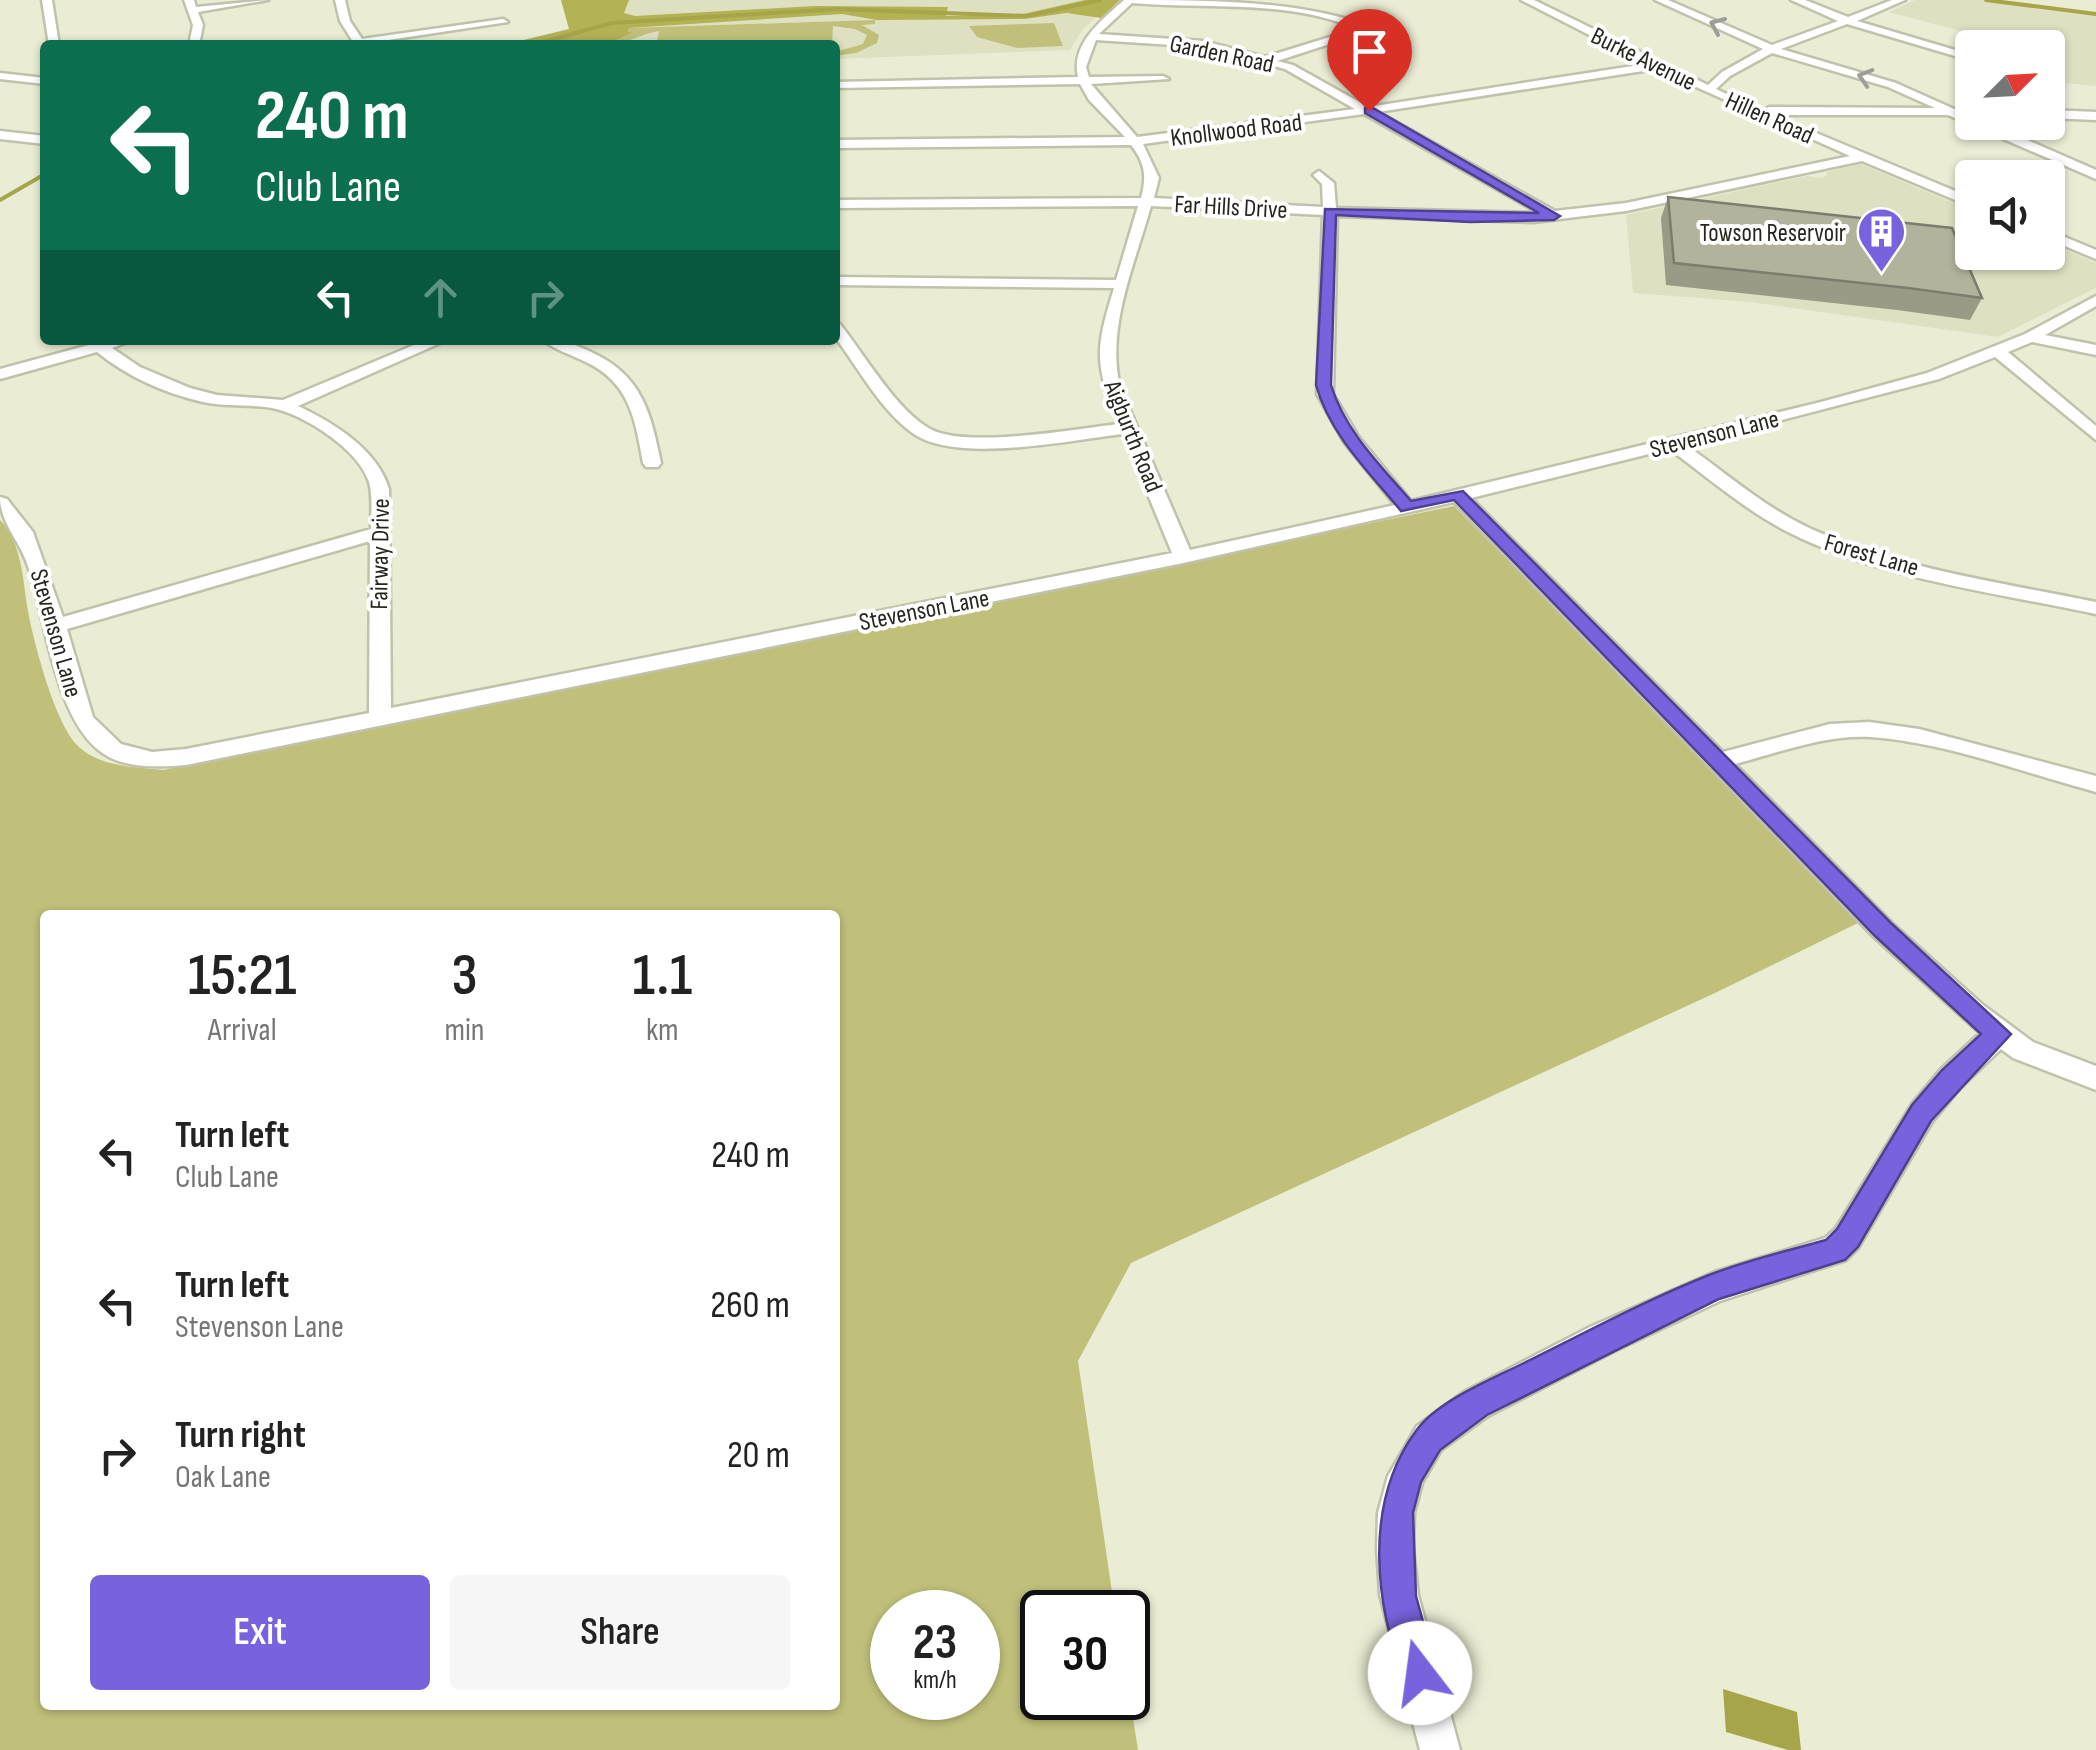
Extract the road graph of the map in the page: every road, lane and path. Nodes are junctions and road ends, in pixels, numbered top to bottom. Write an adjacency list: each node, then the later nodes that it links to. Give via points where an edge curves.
1 (47, 0): 14 (street)
2 (263, 0): 10 (street)
3 (325, 0): 9 (street)
4 (1130, 0): 13 (street); 21 (street, via 1305,8 1354,24 1347,35)
5 (1526, 0): 20 (street, Burke Avenue)
6 (1660, 0): 18 (street, one-way to 6)
7 (1796, 0): 12 (street)
8 (1900, 0): 12 (street, Hillen Road)
9 (340, 1): 16 (street)
10 (191, 5): 15 (street)
11 (486, 10): 17 (street, via 503,22)
12 (1846, 20): 18 (street, Hillen Road); 19 (street)
13 (1091, 37): 21 (street, Garden Road, via 1182,42); 26 (street)
14 (53, 40)
15 (195, 40)
16 (358, 40)
17 (380, 40)
18 (1774, 50): 30 (street, Hillen Road); 34 (street, one-way to 18, via 1892,85)
19 (1955, 53)
20 (1644, 58): 23 (street, Burke Avenue); 31 (street, Knollwood Road)
21 (1268, 60): 31 (street, Garden Road)
22 (38, 65): 25 (street)
23 (1658, 65): 30 (street, Burke Avenue); 32 (street, Knollwood Road)
24 (0, 76): 25 (street)
25 (14, 78): 28 (street)
26 (1082, 79): 27 (street); 29 (street); 39 (street, Aigburth Road)
27 (1163, 79)
28 (40, 81)
29 (840, 85)
30 (1708, 90): 33 (street, Hillen Road)
31 (1354, 102): 32 (street, Garden Road); 39 (street, Knollwood Road)
32 (1369, 111): 39 (street, Knollwood Road); 50 (street, Garden Road)
33 (1754, 111): 34 (street); 43 (street, Hillen Road)
34 (1952, 112): 35 (street)
35 (1955, 113)
36 (2065, 115): 37 (street)
37 (2096, 116)
38 (0, 135): 40 (street)
39 (1130, 136): 42 (street, Knollwood Road); 47 (street, Aigburth Road, via 1151,170)
40 (40, 139)
41 (2015, 140): 45 (street)
42 (840, 144)
43 (1862, 157): 46 (street, Hillen Road); 50 (street, Far Hills Drive, via 1626,208)
44 (1320, 175): 49 (street, via 1328,184)
45 (2096, 175)
46 (1955, 196)
47 (1149, 202): 48 (street, Far Hills Drive); 49 (street, Far Hills Drive); 54 (street, Aigburth Road)
48 (840, 204)
49 (1330, 212): 50 (street, Far Hills Drive, via 1500,225); 73 (street, via 1326,394 1350,438)
50 (1554, 216)
51 (2065, 241): 52 (street)
52 (2096, 254)
53 (840, 282): 54 (street)
54 (1123, 284): 67 (street, Aigburth Road, via 1106,362)
55 (2096, 300): 56 (street, Stevenson Lane)
56 (2057, 320): 58 (street, Stevenson Lane); 63 (street, Stevenson Lane)
57 (840, 332): 67 (street, via 913,423 936,438 972,442)
58 (2030, 336): 63 (street, Stevenson Lane); 64 (street)
59 (91, 345): 65 (street)
60 (100, 345): 66 (street, Fairway Drive, via 148,376 202,397)
61 (427, 345): 66 (street)
62 (561, 345): 70 (street, via 633,386)
63 (1995, 349): 68 (street); 69 (street, Stevenson Lane, via 1934,376)
64 (2096, 350)
65 (0, 374)
66 (283, 406): 74 (street, Fairway Drive, via 373,467 380,480)
67 (1129, 428): 75 (street, Aigburth Road)
68 (2096, 435)
69 (1672, 443): 71 (street, Stevenson Lane); 76 (street, Forest Lane, via 1819,539 1878,559)
70 (652, 463)
71 (1457, 494): 73 (street, Stevenson Lane); 79 (street)
72 (0, 504): 77 (street, Stevenson Lane, via 30,547)
73 (1407, 508): 75 (street, Stevenson Lane)
74 (377, 533): 77 (street); 78 (street, Fairway Drive)
75 (1183, 558): 78 (street, Stevenson Lane)
76 (2096, 608)
77 (56, 626): 78 (street, Stevenson Lane, via 83,720 113,750 132,757 186,757)
78 (380, 718)
79 (1718, 761): 80 (street, via 1830,732 1869,729); 81 (street, via 1883,930)
80 (2096, 784)
81 (1998, 1034): 82 (street); 83 (street, via 1922,1113 1848,1238 1834,1250 1698,1294 1476,1404 1429,1438 1406,1476 1395,1548 1399,1596)
82 (2096, 1078)
83 (1440, 1750)

